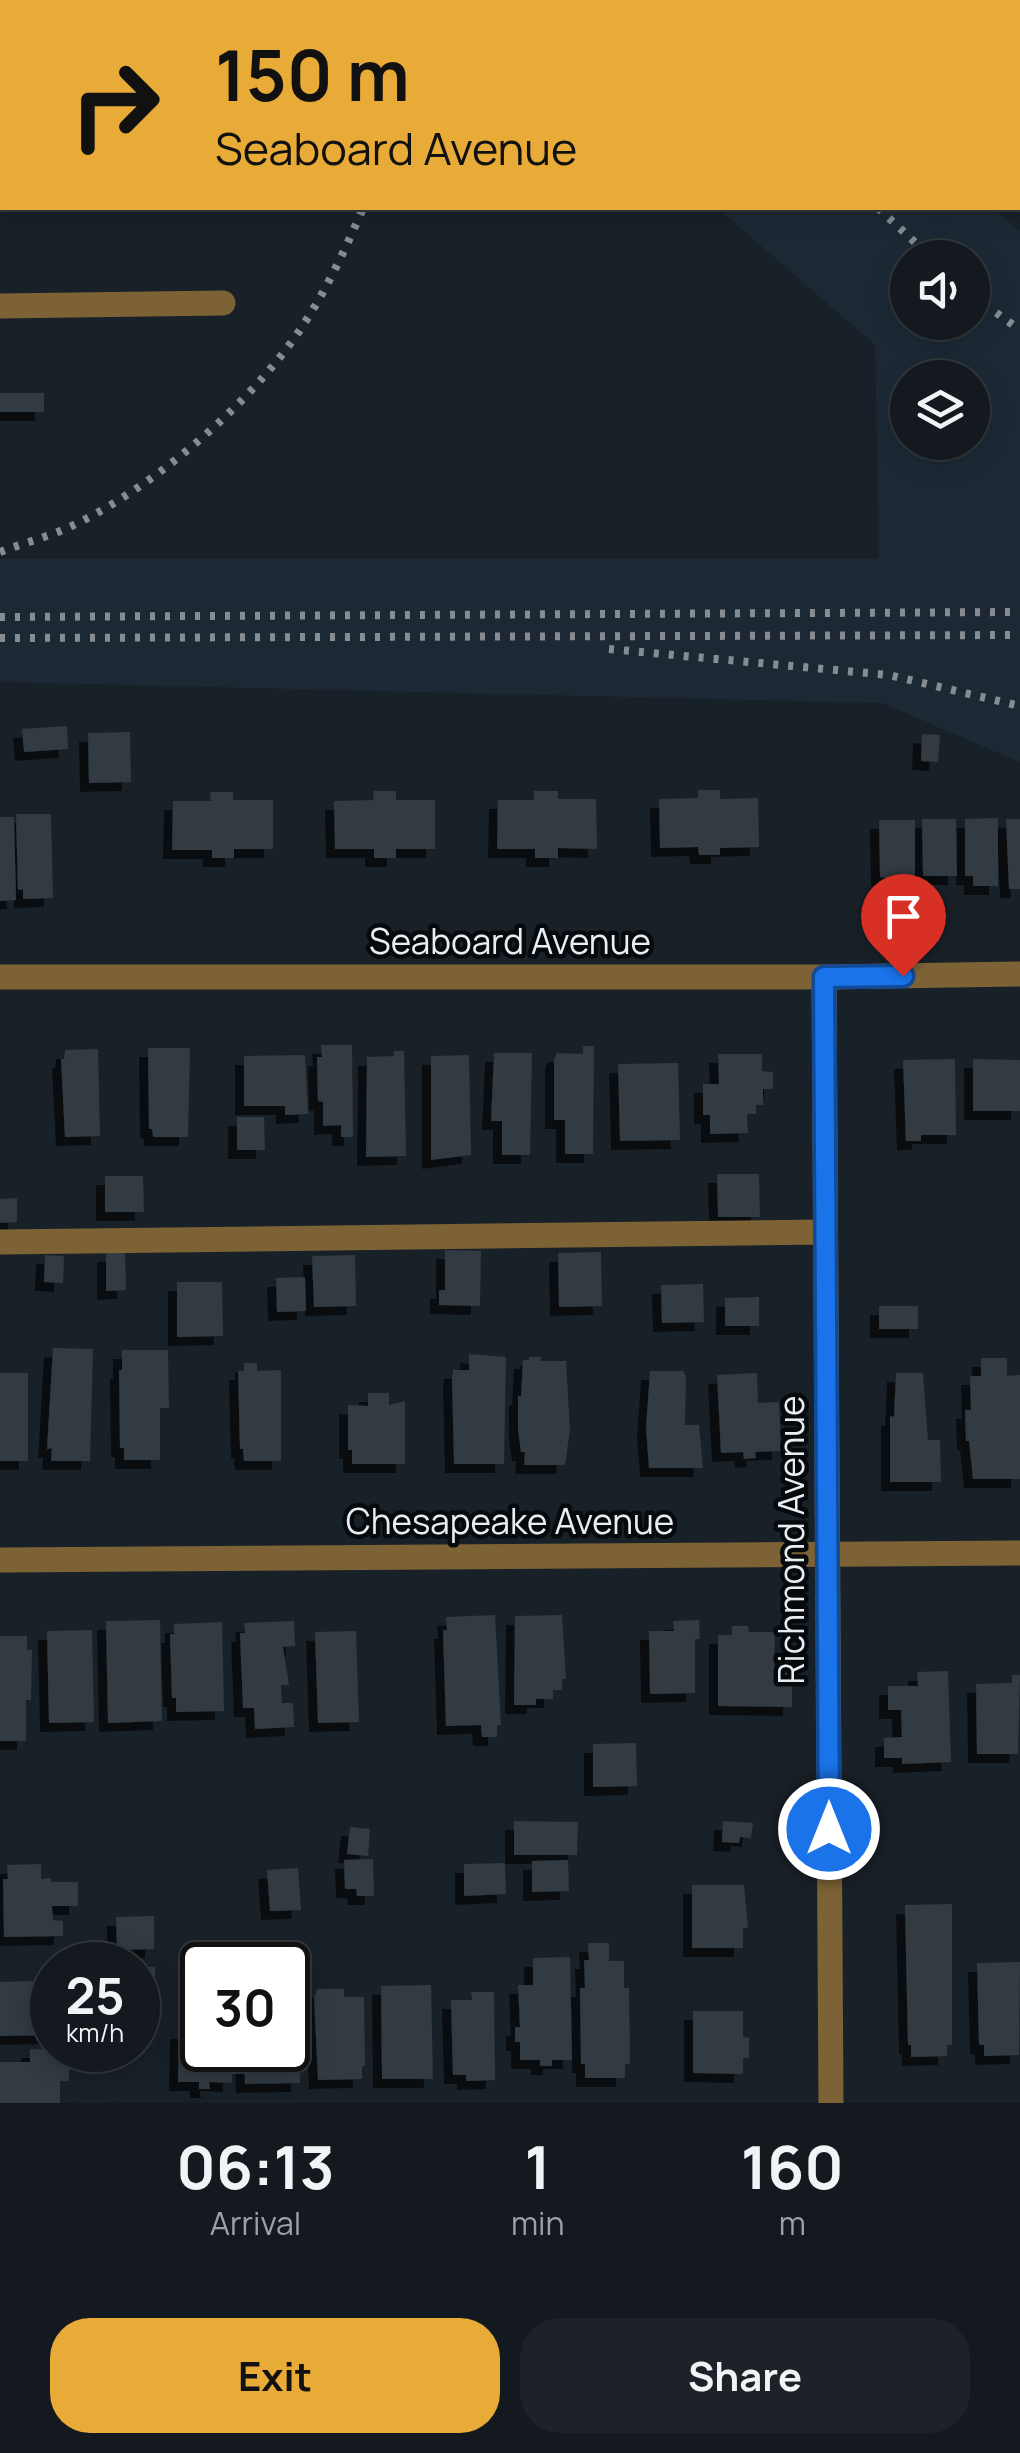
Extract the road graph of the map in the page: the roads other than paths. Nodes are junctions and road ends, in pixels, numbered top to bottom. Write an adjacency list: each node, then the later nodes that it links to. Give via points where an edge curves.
1 (222, 303): 2 (street)
2 (0, 306)
3 (1020, 974): 5 (street, Seaboard Avenue)
4 (0, 977): 5 (street, Seaboard Avenue)
5 (824, 977): 6 (street, Richmond Avenue)
6 (825, 1232): 7 (street); 9 (street, Richmond Avenue)
7 (0, 1242)
8 (1020, 1553): 9 (street, Chesapeake Avenue)
9 (827, 1554): 10 (street, Chesapeake Avenue); 11 (street, Richmond Avenue)
10 (0, 1560)
11 (832, 2103)

